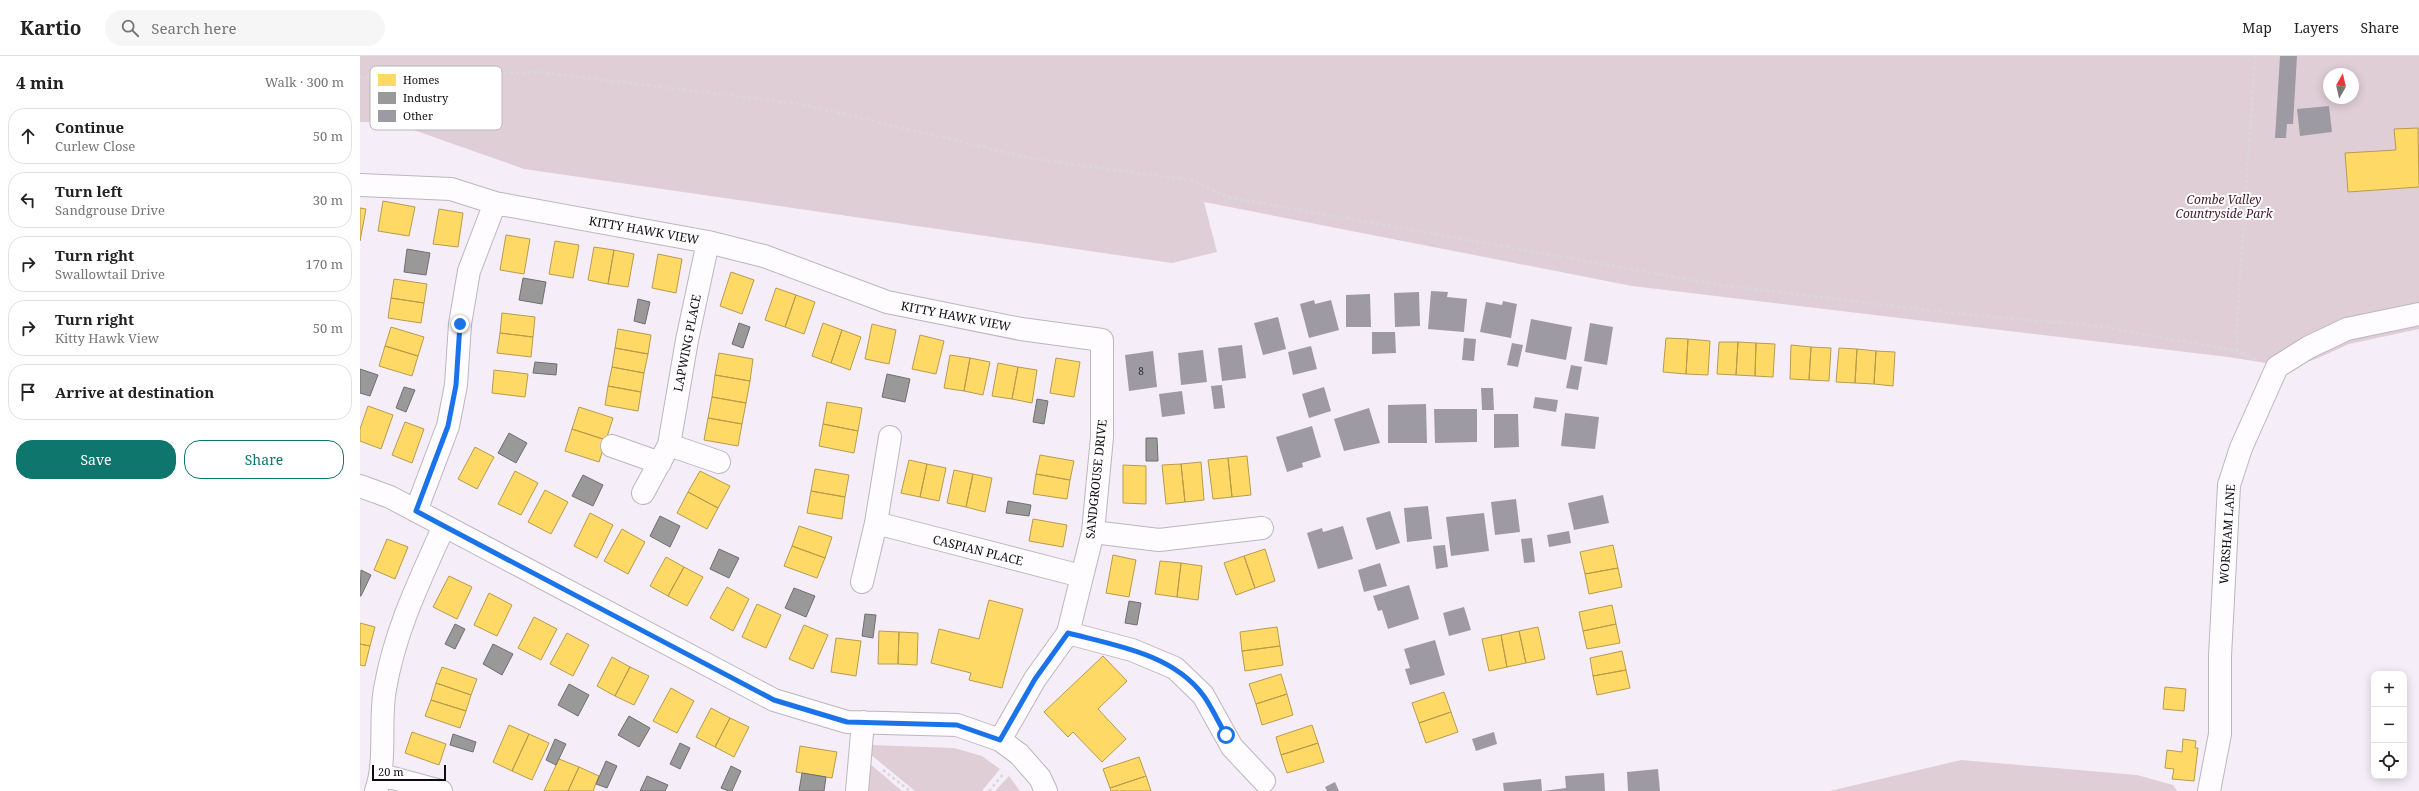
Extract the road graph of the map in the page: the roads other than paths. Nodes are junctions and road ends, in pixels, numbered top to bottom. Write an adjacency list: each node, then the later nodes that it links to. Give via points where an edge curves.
1 (360, 185): 2 (street, KITTY HAWK VIEW, via 451,189)
2 (495, 203): 3 (street, KITTY HAWK VIEW); 12 (street, via 469,271 460,324 456,385 448,426)
3 (708, 242): 5 (street, KITTY HAWK VIEW, via 764,256 887,302 1021,330); 8 (street, LAPWING PLACE)
4 (2419, 314): 27 (street, WORSHAM LANE, via 2347,329 2277,366 2241,448 2229,486 2220,656 2220,734)
5 (1102, 340): 16 (street, SANDGROUSE DRIVE, via 1102,437)
6 (890, 437): 13 (street)
7 (612, 446): 8 (street)
8 (664, 454): 9 (street); 11 (street, LAPWING PLACE)
9 (719, 462)
10 (360, 486): 12 (street, via 390,497)
11 (643, 493)
12 (416, 511): 14 (street)
13 (876, 523): 17 (street, CASPIAN PLACE); 18 (street)
14 (444, 526): 20 (street, via 774,700 847,722); 23 (street, via 402,618 386,682)
15 (1262, 528): 16 (street, via 1159,540)
16 (1093, 532): 17 (street, SANDGROUSE DRIVE)
17 (1081, 576): 19 (street, SANDGROUSE DRIVE)
18 (862, 582)
19 (1068, 633): 21 (street, SANDGROUSE DRIVE, via 1035,679); 22 (street, via 1132,650 1175,668 1203,695 1232,747)
20 (863, 722): 21 (street, via 957,725); 25 (street)
21 (1000, 740): 26 (street, via 1019,754 1040,778)
22 (1264, 781)
23 (379, 783): 24 (street)
24 (441, 791)
25 (857, 791)
26 (1046, 791)
27 (2209, 791)

